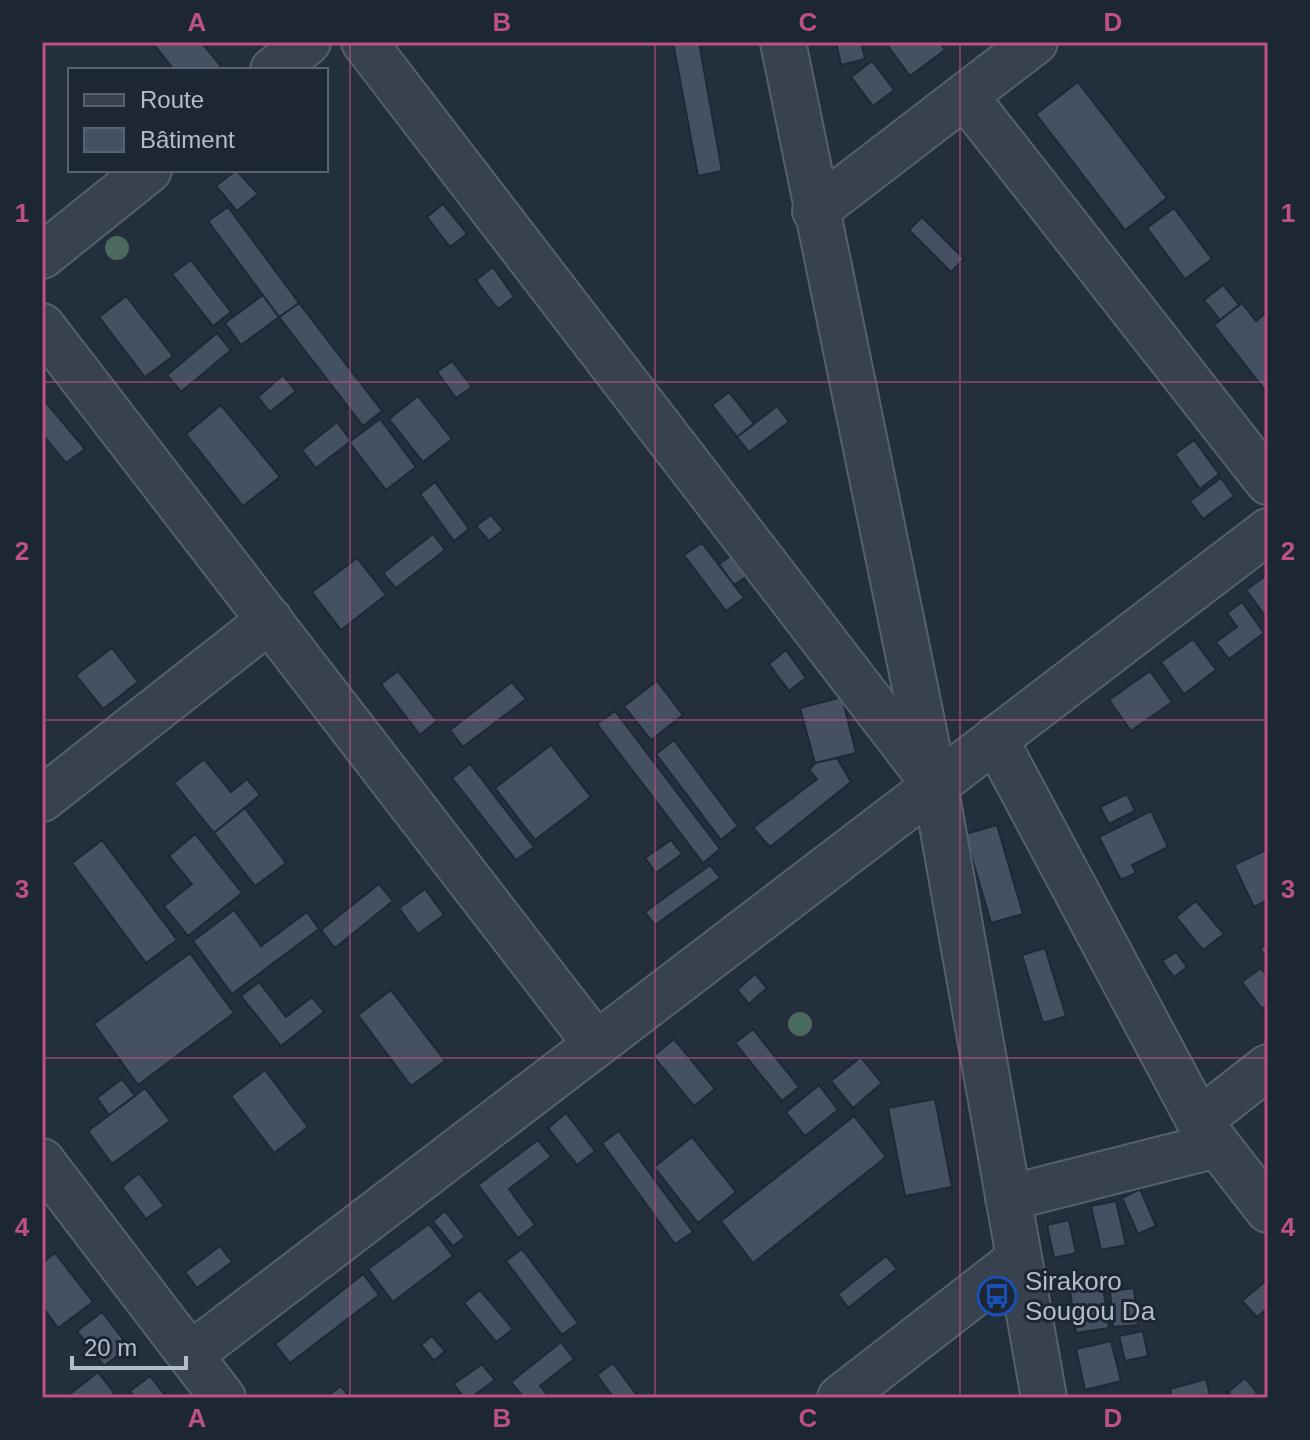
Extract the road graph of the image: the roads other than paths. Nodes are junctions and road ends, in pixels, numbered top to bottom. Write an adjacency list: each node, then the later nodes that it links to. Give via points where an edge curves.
1 (308, 42): 5 (street)
2 (364, 42): 15 (street)
3 (783, 42): 8 (street)
4 (1035, 42): 6 (street)
5 (276, 68)
6 (965, 96): 8 (street); 11 (street)
7 (147, 172): 9 (street)
8 (815, 211): 15 (street)
9 (42, 256)
10 (42, 326): 13 (street)
11 (1268, 482)
12 (1268, 531): 14 (street)
13 (270, 620): 16 (street); 17 (street)
14 (995, 739): 15 (street); 19 (street)
15 (935, 785): 17 (street); 21 (street)
16 (42, 799)
17 (596, 1044): 24 (street)
18 (1268, 1067): 19 (street)
19 (1208, 1133): 21 (street); 22 (street)
20 (42, 1161): 24 (street)
21 (1008, 1198): 23 (street)
22 (1268, 1210)
23 (1019, 1259): 26 (street); 27 (street)
24 (190, 1355): 25 (street)
25 (223, 1398)
26 (840, 1398)
27 (1044, 1398)

